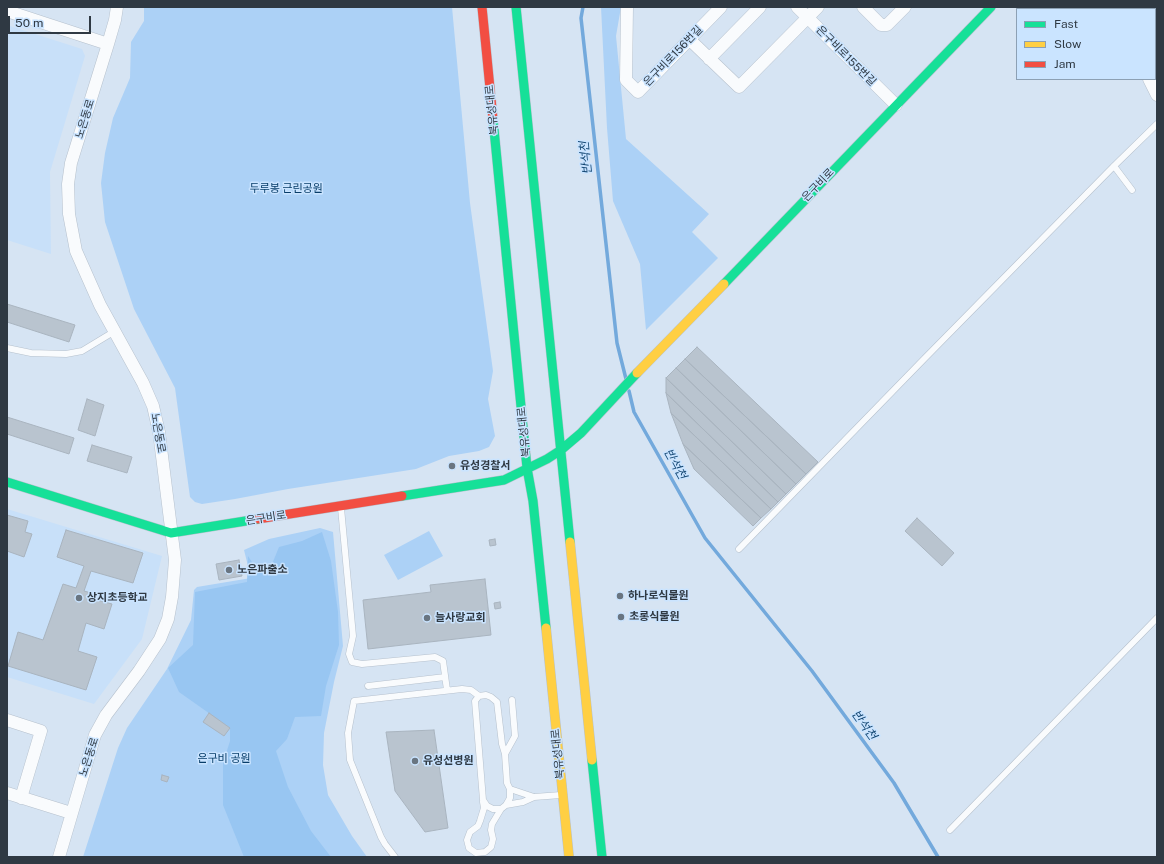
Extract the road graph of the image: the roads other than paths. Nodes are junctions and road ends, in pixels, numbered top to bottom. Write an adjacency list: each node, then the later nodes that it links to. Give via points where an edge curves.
1 (117, 7): 15 (street, 노은동로)
2 (482, 7): 26 (main road, 북유성대로)
3 (516, 7): 25 (main road)
4 (627, 7): 14 (street, 은구비로156번길, via 626,80 638,92)
5 (721, 7): 14 (street, 은구비로156번길)
6 (760, 7): 16 (street)
7 (796, 7): 13 (street, 은구비로155번길)
8 (818, 7): 13 (street)
9 (863, 7): 10 (street, via 881,25 887,25)
10 (905, 7)
11 (991, 7): 19 (main road, 은구비로)
12 (7, 11): 15 (street)
13 (808, 18): 16 (street, via 739,87); 19 (street, 은구비로155번길)
14 (689, 39): 16 (street)
15 (108, 44): 23 (street, 노은동로, via 68,184 69,214 76,251 100,305)
16 (710, 59)
17 (1149, 80): 18 (street)
18 (1157, 95)
19 (896, 105): 25 (main road, 은구비로)
20 (1157, 124): 21 (lane)
21 (1114, 166): 22 (lane); 30 (lane)
22 (1132, 190)
23 (115, 331): 24 (lane, via 82,351 66,354 31,353); 29 (street, 노은동로, via 153,406 159,432)
24 (7, 348)
25 (562, 450): 26 (main road, 은구비로); 53 (main road)
26 (528, 468): 28 (main road, 은구비로, via 504,480); 41 (main road, 북유성대로)
27 (7, 482): 29 (main road, 은구비로)
28 (340, 506): 29 (main road, 은구비로); 32 (lane, via 353,636 349,654 352,662 362,664 435,657 443,661)
29 (171, 533): 47 (street, 노은동로, via 175,560 168,619 160,639 106,715 95,735)
30 (739, 549)
31 (1157, 618): 48 (lane)
32 (445, 677): 33 (lane); 34 (lane)
33 (368, 686)
34 (447, 690): 35 (lane, via 470,690); 51 (lane, via 354,701 348,733 350,760 381,837)
35 (477, 698): 38 (lane, via 486,695 497,702); 44 (lane)
36 (512, 700): 38 (lane, via 515,736)
37 (7, 720): 43 (street, via 41,731)
38 (505, 754): 39 (lane, via 507,783)
39 (510, 789): 42 (lane); 45 (lane, via 510,798)
40 (7, 793): 43 (street)
41 (563, 795): 42 (lane); 52 (main road, 북유성대로)
42 (534, 797): 45 (lane, via 524,802)
43 (21, 798): 47 (street)
44 (483, 800): 46 (lane, via 487,806); 49 (lane, via 484,808 480,821 470,832 467,840 472,851)
45 (506, 805): 46 (lane)
46 (501, 809): 49 (lane, via 492,824 492,843)
47 (71, 813): 50 (street, 노은동로)
48 (950, 830)
49 (485, 856)
50 (59, 857)
51 (395, 857)
52 (569, 857)
53 (602, 857)

